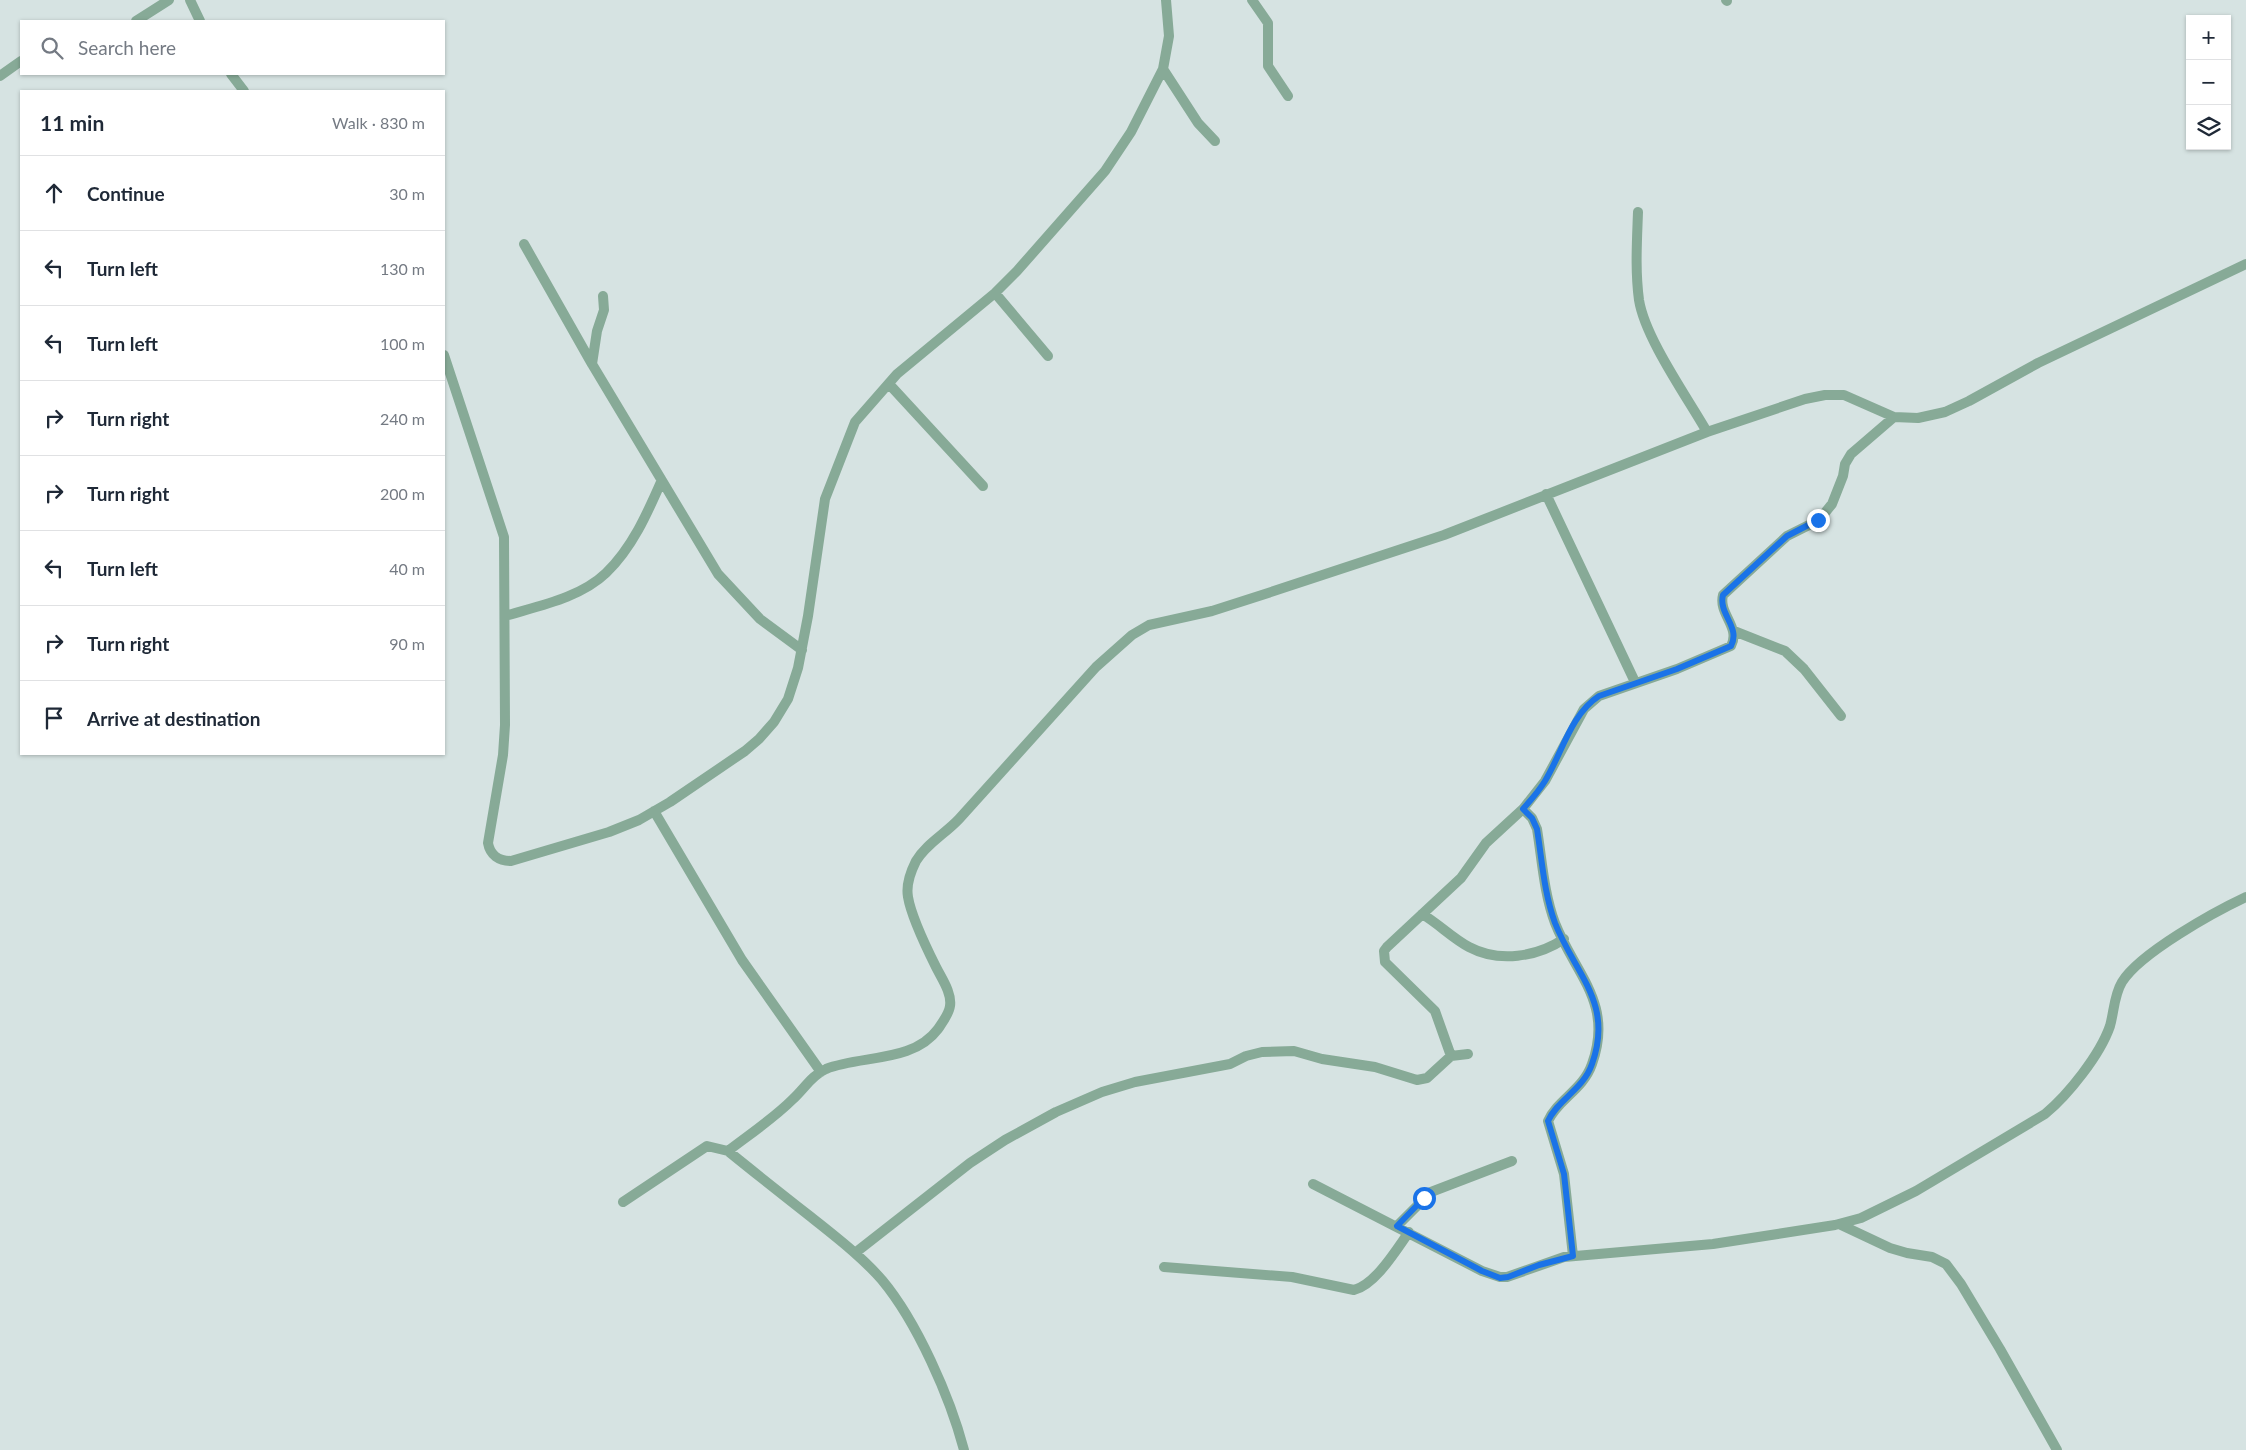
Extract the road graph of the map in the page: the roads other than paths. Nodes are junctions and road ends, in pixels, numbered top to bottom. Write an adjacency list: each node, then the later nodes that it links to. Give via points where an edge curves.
1 (169, 0): 5 (street)
2 (190, 0): 6 (street)
3 (1166, 0): 8 (street, via 1169,36)
4 (1252, 0): 12 (street, via 1268,23 1268,66)
5 (138, 20)
6 (200, 20)
7 (20, 62): 10 (street)
8 (1163, 69): 13 (street, via 1198,123); 17 (street, via 1105,171)
9 (232, 75): 11 (street)
10 (0, 76)
11 (243, 90)
12 (1288, 96)
13 (1215, 141)
14 (1638, 212): 24 (street, via 1636,267 1646,324)
15 (524, 244): 21 (street)
16 (2246, 264): 23 (street, via 2038,363 1945,412 1918,418)
17 (995, 293): 19 (street); 22 (street, via 914,359)
18 (603, 296): 21 (street, via 604,310)
19 (1048, 356)
20 (445, 358): 28 (street, via 502,528)
21 (592, 364): 25 (street)
22 (889, 384): 26 (street); 30 (street, via 855,422 825,499)
23 (1894, 417): 24 (street, via 1844,395 1824,395); 29 (street, via 1851,454 1832,504 1818,520 1787,536 1723,595 1723,610)
24 (1707, 432): 27 (street)
25 (661, 482): 28 (street, via 645,519 606,573 564,597); 30 (street, via 718,574 760,619)
26 (983, 486)
27 (1546, 494): 31 (street); 40 (street, via 1434,538 1221,608 1149,625 1132,634 1096,667 945,834 924,849 915,863 908,897 930,957 950,996 948,1013 938,1029 929,1039 909,1050)
28 (505, 616): 34 (street, via 503,755 488,837 491,852 505,861 537,854 609,832)
29 (1734, 631): 31 (street, via 1731,646 1722,651); 32 (street, via 1786,651)
30 (802, 650): 34 (street, via 788,699 759,739)
31 (1635, 682): 33 (street, via 1599,696 1584,709 1545,781)
32 (1841, 716)
33 (1523, 809): 36 (street, via 1486,843 1461,878); 37 (street, via 1537,829 1550,907)
34 (654, 811): 40 (street, via 742,960)
35 (2246, 897): 45 (street, via 2136,965 2121,983 2110,1027 2096,1052 2068,1093 2052,1108 1885,1208)
36 (1422, 914): 37 (street, via 1468,946 1488,955 1516,956 1540,951); 39 (street, via 1391,942 1384,951 1384,957 1389,968 1434,1011)
37 (1564, 939): 49 (street, via 1591,990 1598,1021 1598,1044 1591,1066 1579,1088 1552,1112 1548,1121 1564,1174)
38 (1468, 1054): 39 (street)
39 (1451, 1056): 48 (street, via 1427,1078 1417,1080 1375,1067 1294,1051 1262,1052 1230,1064 1135,1082 1102,1092 1005,1140 970,1163)
40 (821, 1072): 41 (street, via 774,1116)
41 (728, 1151): 44 (street, via 707,1146); 48 (street)
42 (1512, 1161): 46 (street, via 1431,1192)
43 (1313, 1184): 46 (street)
44 (623, 1202)
45 (1839, 1224): 49 (street, via 1713,1244); 51 (street, via 1890,1248 1932,1257 1946,1264 2000,1349)
46 (1397, 1226): 47 (street)
47 (1409, 1232): 49 (street, via 1500,1278); 50 (street, via 1379,1271 1354,1290 1292,1277)
48 (855, 1252): 52 (street, via 898,1301 933,1367)
49 (1573, 1256)
50 (1164, 1268)
51 (2056, 1448)
52 (964, 1450)

